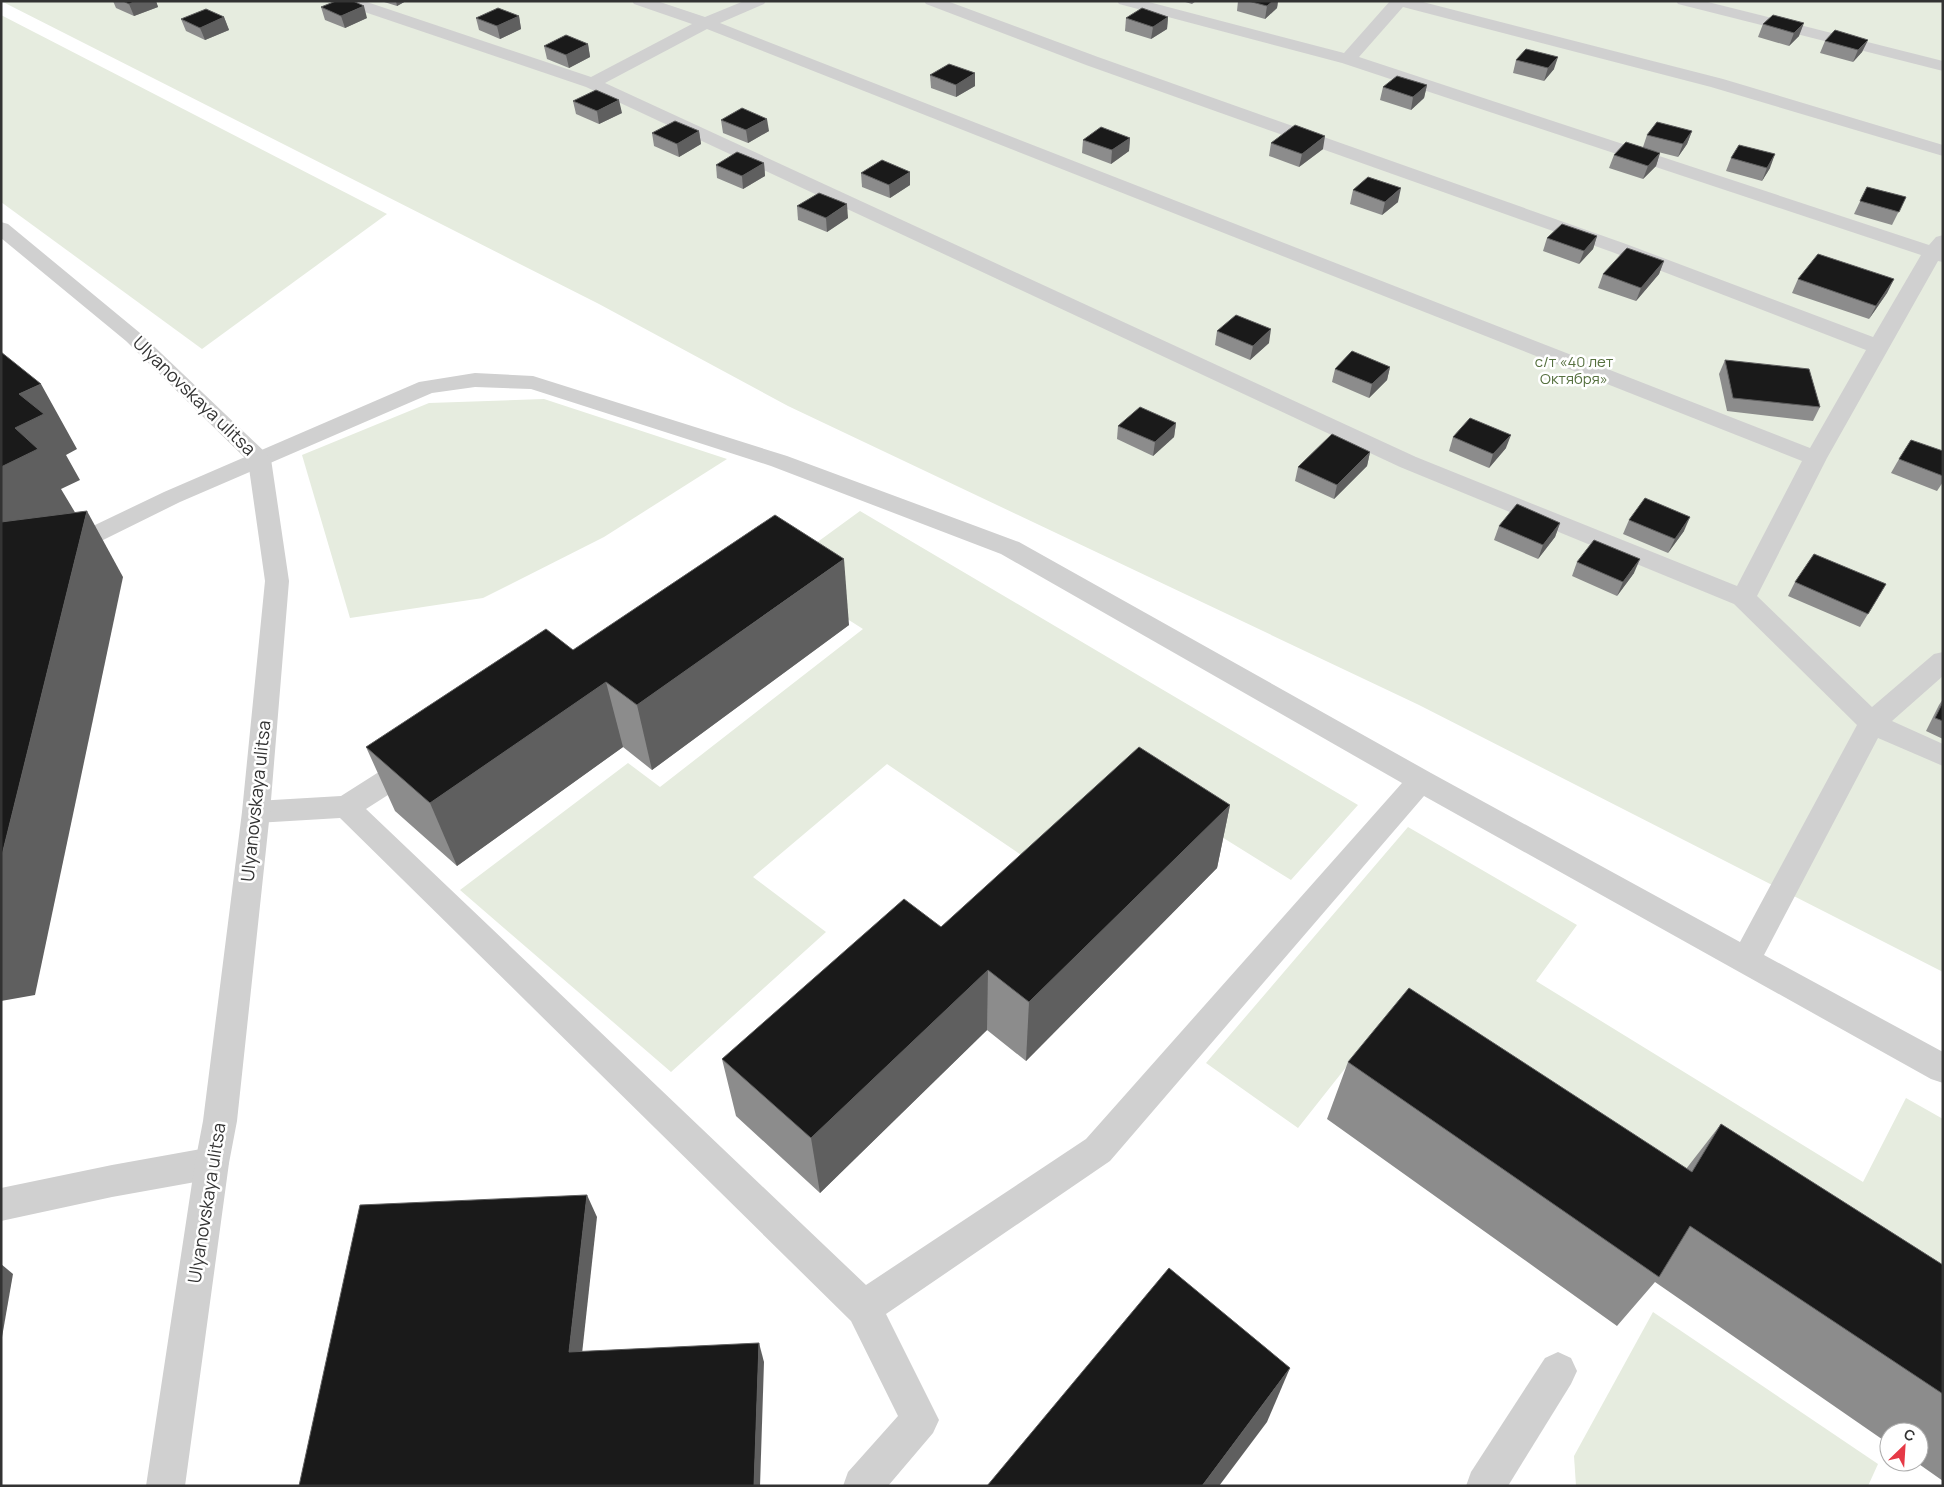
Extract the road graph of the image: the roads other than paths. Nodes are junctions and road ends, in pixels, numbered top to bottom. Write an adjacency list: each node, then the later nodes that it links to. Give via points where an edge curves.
1 (348, 1): 11 (street)
2 (640, 1): 8 (street)
3 (758, 1): 8 (street)
4 (932, 1): 15 (street, via 1619,248)
5 (1125, 1): 9 (street)
6 (1399, 1): 9 (street); 12 (street, via 1717,83)
7 (1684, 1): 10 (street)
8 (706, 23): 11 (street); 16 (street)
9 (1348, 59): 14 (street)
10 (1943, 66)
11 (592, 83): 19 (street, via 1408,462)
12 (1943, 152)
13 (1, 228): 17 (street, Ulyanovskaya ulitsa, via 133,336)
14 (1939, 250): 15 (street)
15 (1879, 347): 16 (street)
16 (1815, 458): 19 (street)
17 (259, 459): 18 (street, via 172,497); 24 (street, via 427,387 475,380 533,383 779,461 1010,548); 26 (street, Ulyanovskaya ulitsa, via 277,581)
18 (1, 580)
19 (1743, 598): 21 (street)
20 (1943, 662): 21 (street)
21 (1872, 723): 23 (street); 27 (street)
22 (437, 749): 25 (street)
23 (1943, 756)
24 (1421, 781): 27 (street); 31 (street, via 1098,1150)
25 (346, 808): 26 (street); 31 (street)
26 (256, 812): 29 (street, Ulyanovskaya ulitsa, via 220,1121)
27 (1746, 960): 28 (street)
28 (1943, 1069)
29 (212, 1163): 30 (street); 33 (street, Ulyanovskaya ulitsa)
30 (1, 1205)
31 (864, 1308): 34 (street, via 920,1420)
32 (1558, 1371): 35 (street)
33 (166, 1486)
34 (862, 1486)
35 (1485, 1486)

